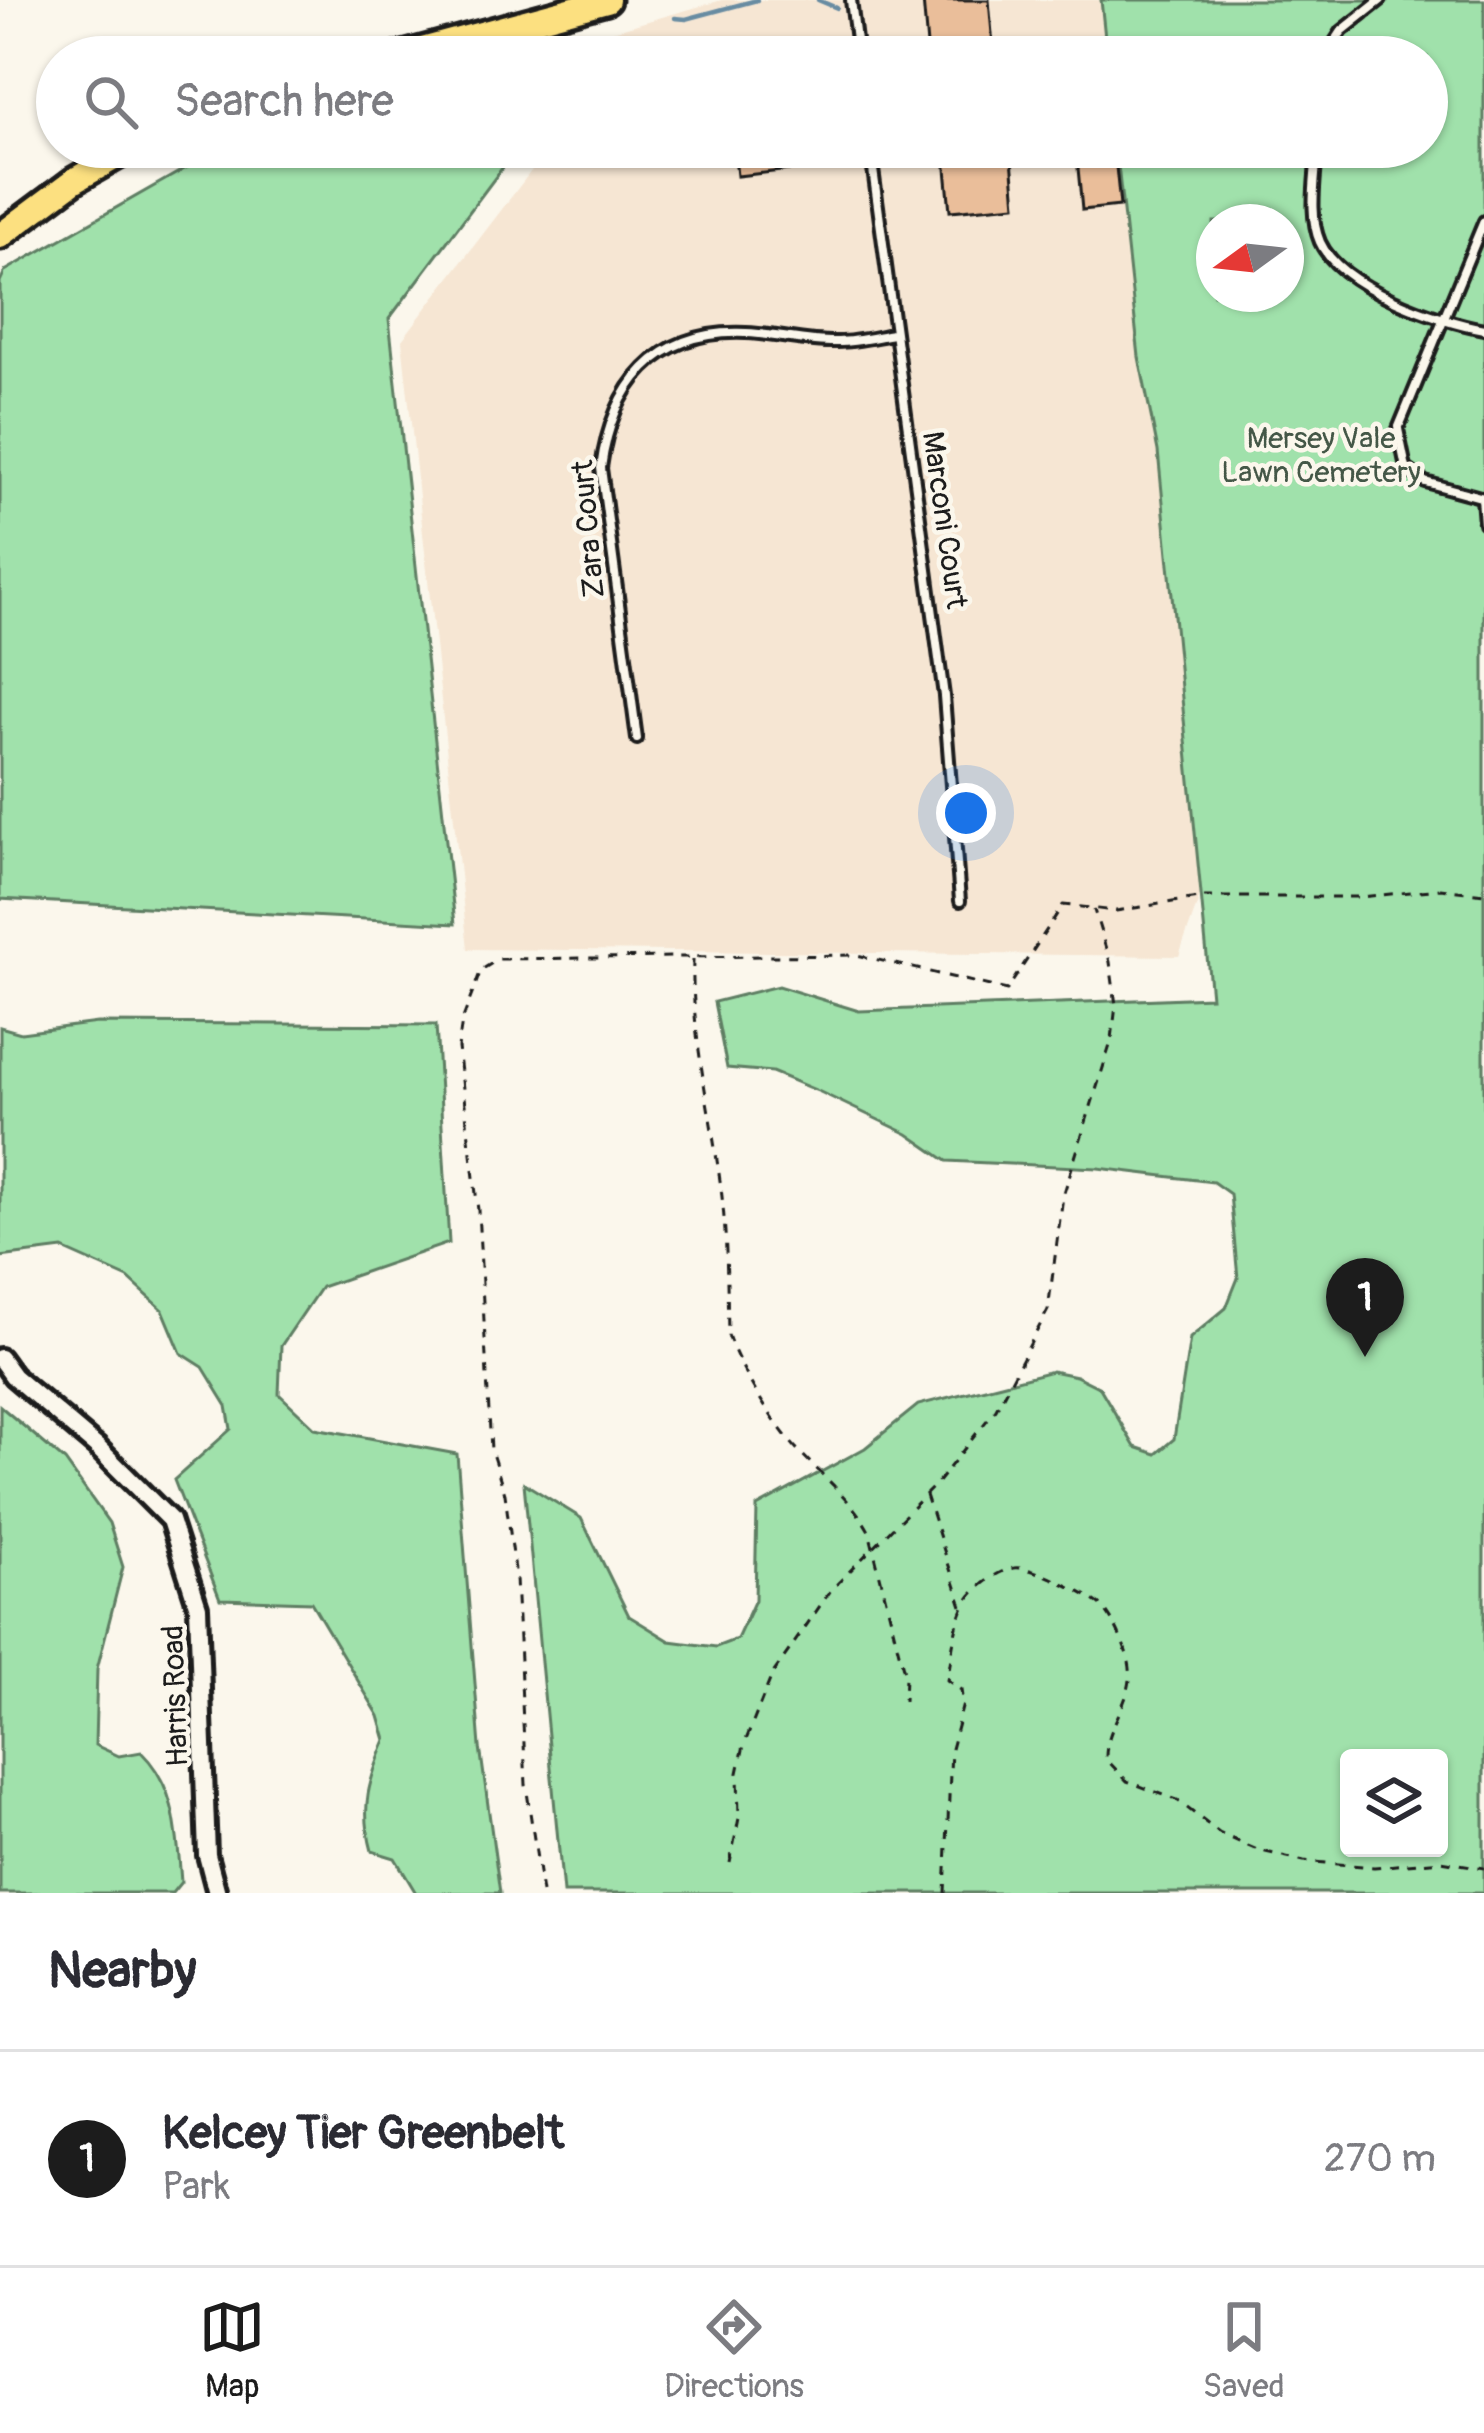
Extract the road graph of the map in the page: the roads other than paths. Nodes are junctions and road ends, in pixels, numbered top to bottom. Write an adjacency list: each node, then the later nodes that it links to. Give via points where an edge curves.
1 (607, 0): 5 (main road)
2 (851, 0): 6 (lane)
3 (1360, 0): 4 (lane)
4 (1377, 3): 7 (lane)
5 (474, 36)
6 (855, 36)
7 (1339, 36)
8 (96, 168): 12 (main road)
9 (873, 168): 15 (lane, Marconi Court)
10 (1316, 168): 13 (lane, via 1314,220 1334,262)
11 (1484, 221): 13 (lane)
12 (0, 236)
13 (1442, 322): 14 (lane); 16 (lane, via 1398,429 1400,451 1406,468 1425,482)
14 (1484, 329)
15 (893, 334): 18 (lane, Zara Court, via 837,342 741,333 689,339 626,386 601,468); 19 (lane, Marconi Court, via 944,696)
16 (1483, 498): 17 (lane)
17 (1484, 523)
18 (637, 740)
19 (961, 902)
20 (0, 1358): 21 (street, Harris Road, via 170,1520 199,1607 207,1855)
21 (217, 1893)

